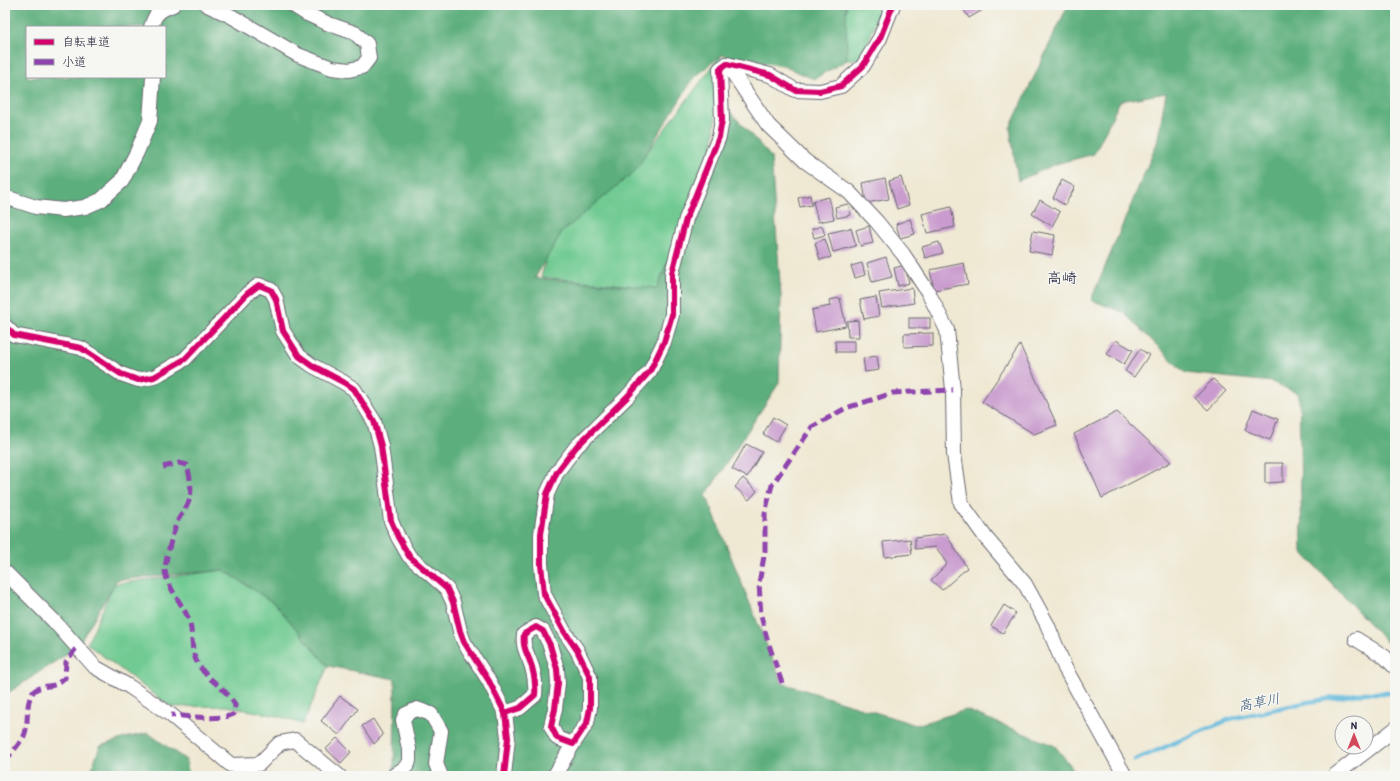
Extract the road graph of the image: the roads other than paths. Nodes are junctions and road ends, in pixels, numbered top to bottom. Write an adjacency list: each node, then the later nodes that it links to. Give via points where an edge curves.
1 (173, 5): 5 (street, via 161,9)
2 (207, 5): 3 (street, via 298,55 332,68 349,70 362,67 368,58 367,44 355,33 329,24)
3 (293, 5)
4 (893, 5): 6 (street, via 880,38 863,66 841,86 820,91 795,90 770,75)
5 (151, 26)
6 (727, 64): 15 (street, via 720,69 722,120 719,137 686,219 672,273 672,315 664,342 650,371 576,447 557,472 547,494 541,534 544,594 590,677 590,708 587,723); 21 (street, via 768,126 805,161 850,192 903,254 928,292 947,330 953,390 954,454 962,503 986,538 1025,584 1047,624 1068,674)
7 (153, 78): 8 (street, via 150,121 137,152 122,181 101,200 85,207 63,210 36,207)
8 (5, 197)
9 (5, 326): 13 (street, via 14,335 81,348 121,374 138,380 154,377 185,359 247,294 259,285 270,290 276,299 283,331 299,356 354,389 374,421 381,446 391,521 398,537 409,556 447,589 464,642 489,681)
10 (5, 572): 17 (street, via 95,667 130,687 171,716 231,765 259,764 280,743 295,740)
11 (1356, 639): 12 (street, via 1385,657)
12 (1395, 667)
13 (505, 713): 15 (street, via 520,708 535,695 536,681 523,644 524,634 536,627 543,631 557,669 558,683 551,726 557,738); 16 (street, via 508,738)
14 (1395, 729): 22 (street)
15 (573, 744): 20 (street)
16 (505, 775)
17 (339, 776)
18 (393, 776): 19 (street, via 409,761 403,720 406,714 416,709 431,714 441,731 436,764)
19 (441, 776)
20 (553, 776)
21 (1125, 776)
22 (1334, 776)

